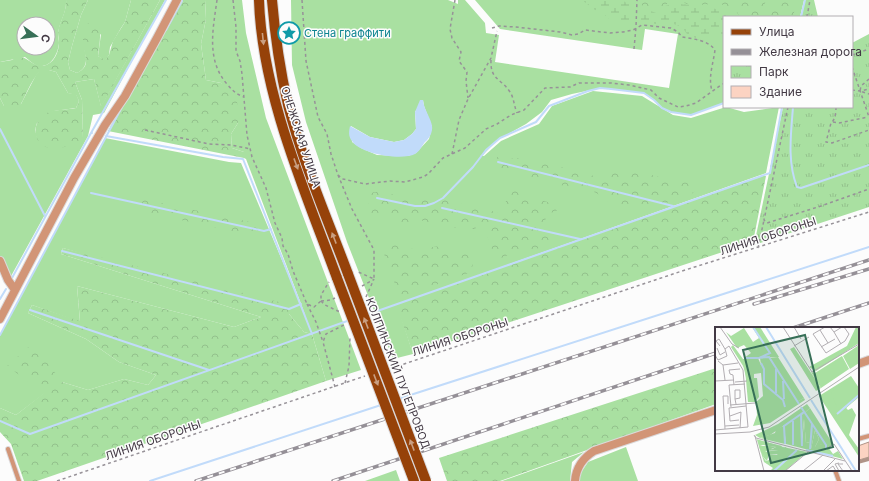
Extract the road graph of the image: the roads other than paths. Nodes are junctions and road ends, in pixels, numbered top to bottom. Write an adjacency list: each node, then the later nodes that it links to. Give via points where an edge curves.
1 (176, 0): 7 (street, via 125,96 74,178)
2 (259, 0): 6 (main road, ОНЕЖСКАЯ УЛИЦА, one-way to 6, via 264,48 278,108)
3 (272, 0): 5 (main road, ОНЕЖСКАЯ УЛИЦА, one-way to 3, via 303,155 276,46)
4 (0, 261): 7 (street)
5 (351, 273): 18 (main road, КОЛПИНСКИЙ ПУТЕПРОВОД, one-way to 5, bridge)
6 (335, 279): 17 (main road, КОЛПИНСКИЙ ПУТЕПРОВОД, one-way to 17, bridge)
7 (15, 290): 8 (street)
8 (0, 319)
9 (869, 360): 10 (street)
10 (859, 364)
11 (715, 410): 19 (street, via 594,451 581,463)
12 (869, 436): 13 (lane)
13 (859, 439)
14 (8, 449): 16 (lane)
15 (836, 471): 20 (lane)
16 (19, 481)
17 (414, 481)
18 (426, 481)
19 (575, 481)
20 (839, 481)

